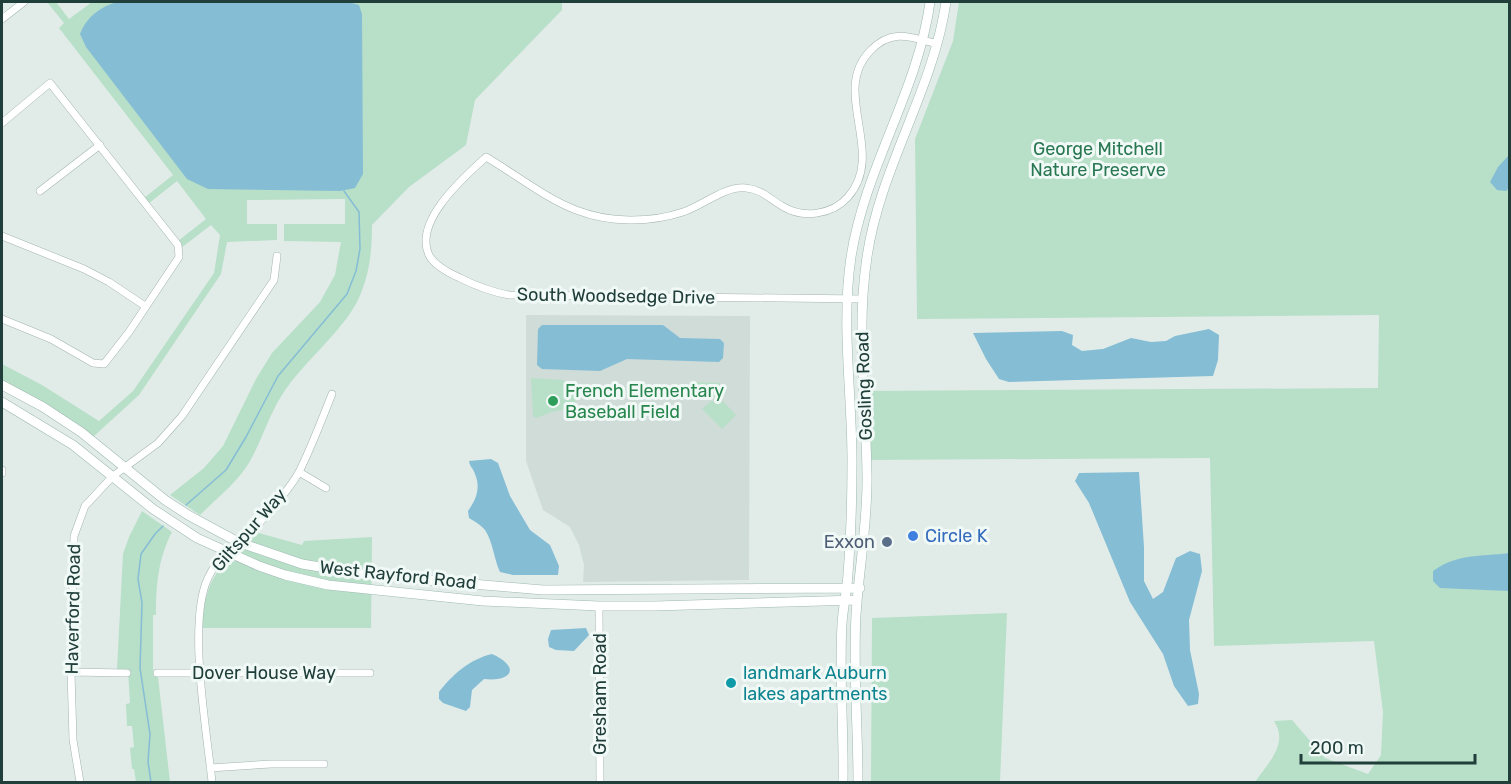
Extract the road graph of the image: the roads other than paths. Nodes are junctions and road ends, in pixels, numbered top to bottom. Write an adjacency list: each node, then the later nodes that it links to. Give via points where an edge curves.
1 (24, 2): 4 (street)
2 (930, 2): 5 (main road, Gosling Road)
3 (946, 2): 6 (main road, Gosling Road)
4 (2, 19)
5 (923, 40): 6 (street); 12 (main road, Gosling Road, via 862,210); 12 (street, South Woodsedge Drive, via 892,36 874,48 862,63 855,88 863,162 853,190 835,208 820,213 787,210 763,193 745,188 730,190 669,216 598,216 576,210 486,157 444,200 429,224 426,240 433,261 453,275 509,295)
6 (937, 44): 13 (main road, Gosling Road, via 880,198 867,257)
7 (2, 123): 8 (street, via 50,83)
8 (100, 145): 9 (street); 14 (street, via 179,247 179,257)
9 (40, 191)
10 (2, 236): 14 (street, via 84,269)
11 (277, 255): 19 (street, Haverford Road, via 274,280 182,416 158,443)
12 (848, 299): 13 (street, South Woodsedge Drive); 27 (main road, Gosling Road, via 852,482)
13 (863, 299): 26 (main road, Gosling Road, via 867,475)
14 (145, 306): 15 (street, via 104,364 93,363 51,339)
15 (2, 319)
16 (2, 385): 19 (main road, West Rayford Road, via 81,432)
17 (332, 394): 20 (street, Giltspur Way)
18 (2, 402): 21 (main road, West Rayford Road, via 73,445)
19 (125, 467): 21 (street, Haverford Road); 23 (main road, West Rayford Road, via 188,515)
20 (299, 472): 22 (street); 23 (street, Giltspur Way, via 265,517)
21 (113, 476): 24 (main road, West Rayford Road, via 174,524); 32 (street, Haverford Road, via 85,506 74,536)
22 (326, 488)
23 (238, 542): 24 (street, Giltspur Way); 25 (main road, West Rayford Road, via 302,564)
24 (226, 552): 28 (main road, West Rayford Road, via 296,578); 35 (street, Giltspur Way, via 208,577 201,598)
25 (405, 579): 27 (main road, West Rayford Road, via 543,590); 28 (main road)
26 (860, 588): 27 (main road, West Rayford Road); 29 (main road, Gosling Road)
27 (846, 589): 30 (main road, Gosling Road)
28 (404, 594): 31 (main road, West Rayford Road)
29 (857, 600): 30 (main road, West Rayford Road); 43 (main road, Gosling Road)
30 (843, 602): 31 (main road, West Rayford Road); 42 (main road, Gosling Road)
31 (599, 606): 41 (street, Gresham Road)
32 (71, 672): 33 (street); 39 (street, Haverford Road, via 73,740)
33 (127, 673)
34 (157, 673): 35 (street, Dover House Way)
35 (201, 673): 36 (street, Dover House Way); 38 (street, Giltspur Way)
36 (370, 673)
37 (324, 764): 38 (street)
38 (210, 768): 40 (street, Giltspur Way)
39 (80, 783)
40 (212, 783)
41 (600, 783)
42 (843, 783)
43 (858, 783)

